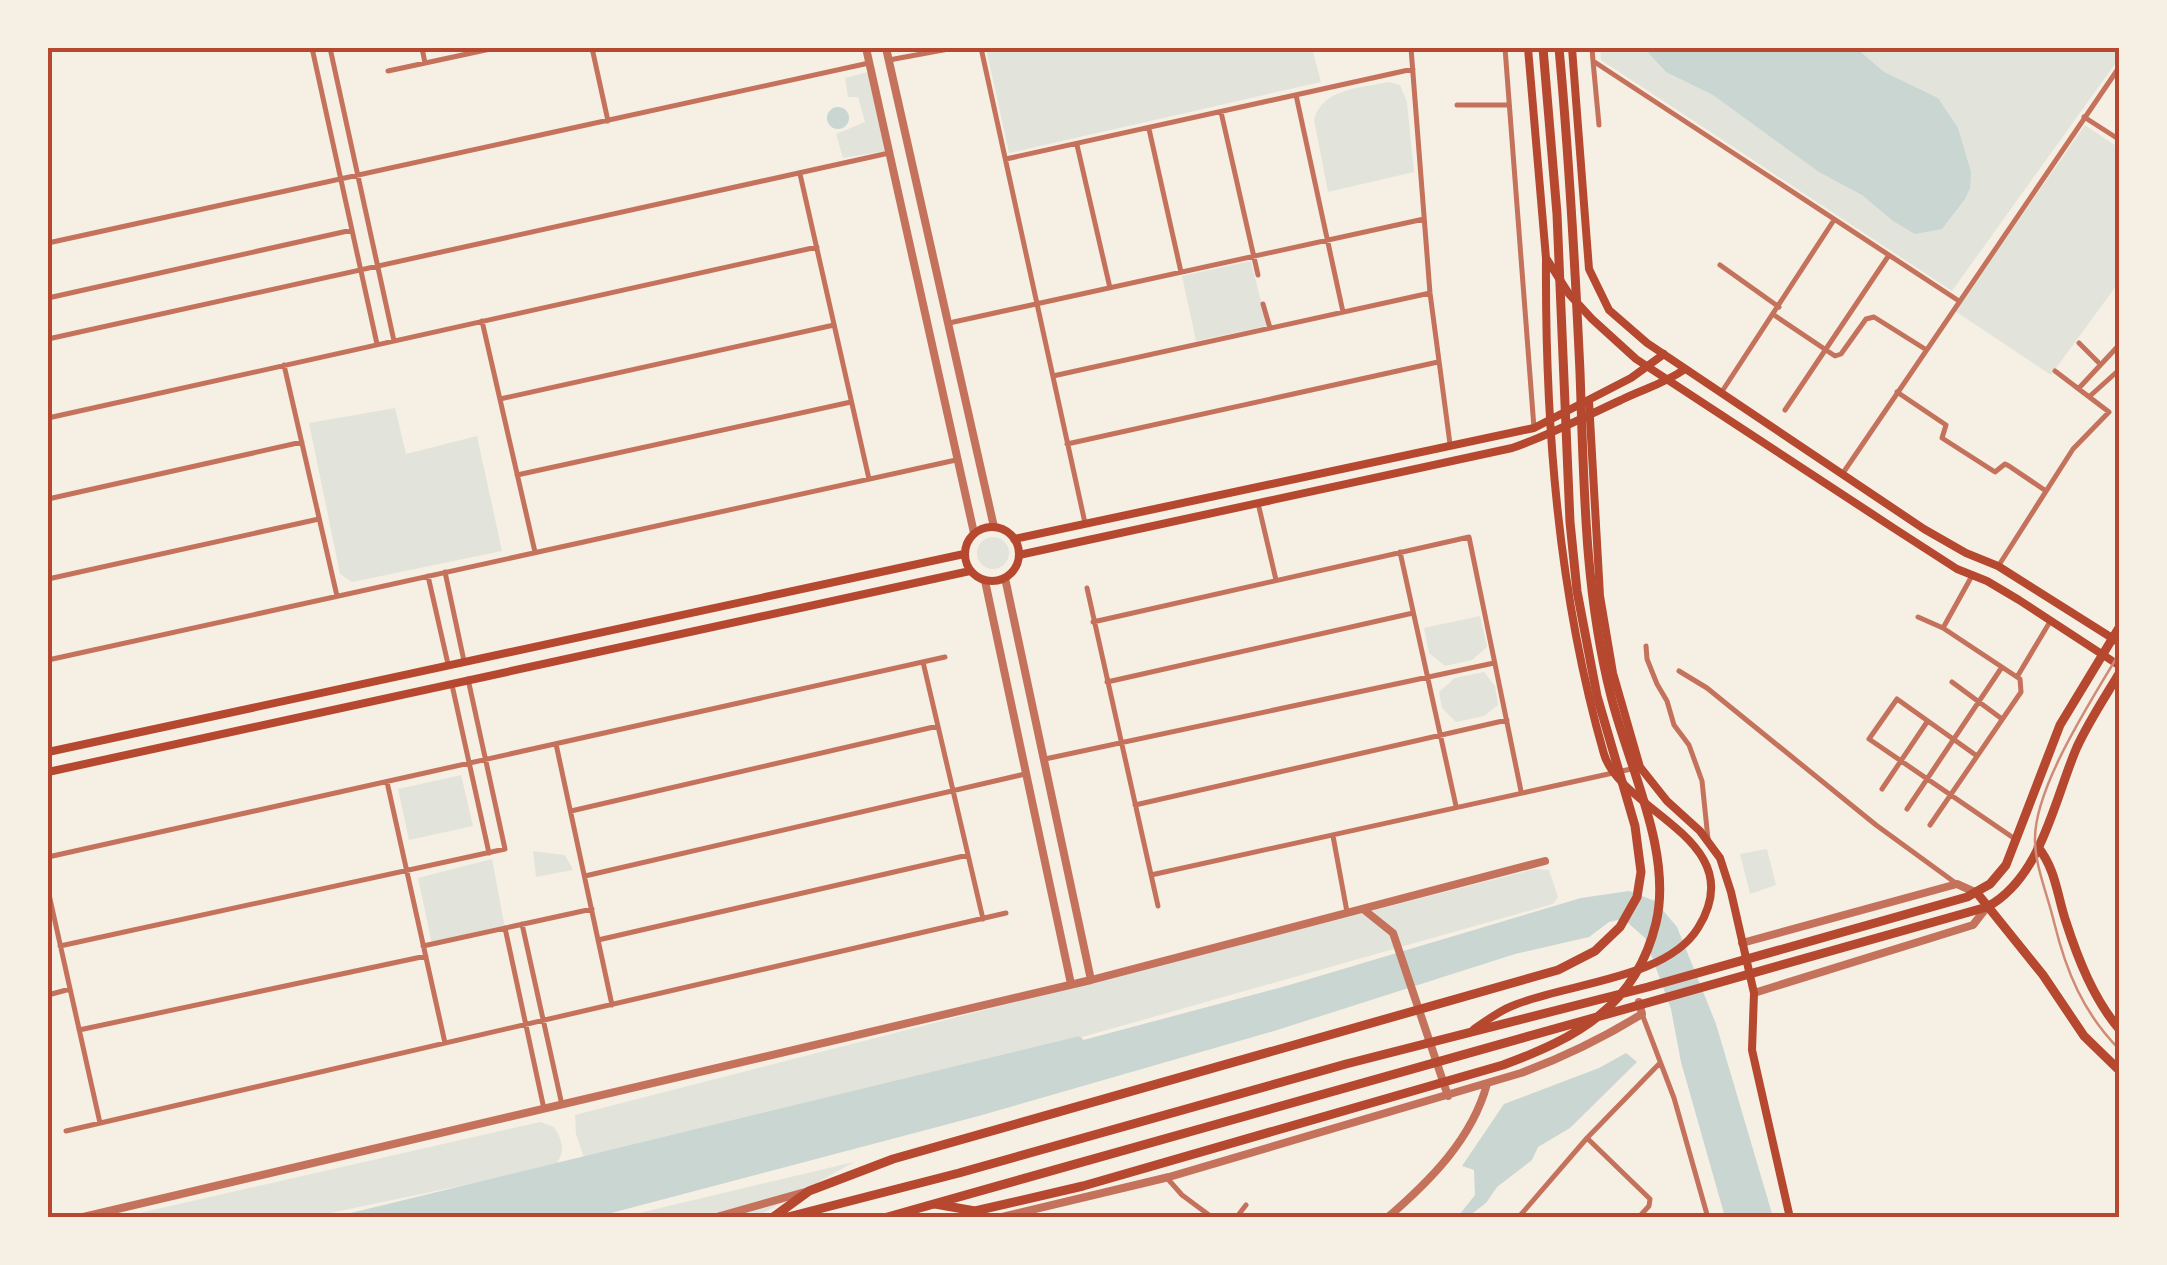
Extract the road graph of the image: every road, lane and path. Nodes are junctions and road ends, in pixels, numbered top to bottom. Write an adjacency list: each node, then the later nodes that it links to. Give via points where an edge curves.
1 (312, 48): 38 (street)
2 (330, 48): 37 (street)
3 (422, 48): 19 (street)
4 (495, 48): 19 (street)
5 (592, 48): 29 (street)
6 (866, 48): 20 (street)
7 (886, 48): 17 (street)
8 (954, 48): 17 (street)
9 (980, 48): 35 (street)
10 (1412, 48): 22 (street)
11 (1505, 48): 26 (street)
12 (1528, 48): 49 (main road)
13 (1543, 48): 246 (main road, via 1574,572 1593,679 1635,826 1641,872 1633,908 1603,945 1558,970 893,1159)
14 (1559, 48): 247 (main road, via 1574,229 1587,564 1610,696 1658,864 1660,902 1631,981 1600,1017 1539,1052 1084,1186 975,1211)
15 (1572, 48): 75 (main road, via 1590,269 1608,310)
16 (1592, 48): 18 (street)
17 (889, 60): 39 (street)
18 (1593, 61): 30 (street); 42 (street)
19 (425, 63): 23 (street)
20 (869, 63): 29 (street); 34 (street)
21 (2120, 66): 28 (street)
22 (1413, 70): 24 (street); 40 (street)
23 (388, 71)
24 (1296, 95): 27 (street); 44 (street)
25 (1457, 105): 26 (street)
26 (1507, 105): 96 (street)
27 (1220, 112): 31 (street); 48 (street)
28 (2084, 117): 32 (street); 58 (street)
29 (608, 121): 37 (street)
30 (1599, 125)
31 (1148, 128): 33 (street); 53 (street)
32 (2120, 140)
33 (1077, 143): 35 (street); 55 (street)
34 (889, 153): 36 (street); 41 (street)
35 (1005, 159): 59 (street)
36 (800, 173): 46 (street); 51 (street)
37 (358, 176): 38 (street); 51 (street)
38 (341, 180): 43 (street); 45 (street)
39 (923, 215): 41 (street); 65 (street)
40 (1424, 219): 44 (street); 56 (street)
41 (904, 220): 101 (street)
42 (1834, 220): 47 (street); 61 (street)
43 (352, 230): 52 (street); 57 (street)
44 (1326, 241): 48 (street); 62 (street)
45 (48, 244)
46 (817, 247): 64 (street); 66 (street)
47 (1889, 255): 58 (street); 74 (street)
48 (1254, 256): 53 (street); 54 (street)
49 (1546, 258): 79 (main road, via 1592,319); 95 (main road)
50 (1720, 264): 61 (street)
51 (378, 266): 52 (street); 69 (street)
52 (361, 270): 68 (street); 70 (street)
53 (1181, 272): 55 (street)
54 (1258, 275)
55 (1110, 288): 59 (street)
56 (1430, 293): 62 (street); 76 (street)
57 (48, 298)
58 (1959, 301): 73 (street)
59 (1037, 304): 65 (street); 83 (street)
60 (1264, 304): 67 (street)
61 (1779, 308): 63 (street)
62 (1343, 312): 67 (street)
63 (1774, 315): 74 (street); 87 (street)
64 (482, 321): 69 (street); 89 (street)
65 (947, 324): 112 (street)
66 (834, 325): 89 (street); 91 (street)
67 (1270, 328): 83 (street)
68 (48, 339)
69 (394, 341): 70 (street)
70 (377, 344): 78 (street)
71 (2079, 344): 77 (street)
72 (2120, 344): 77 (street)
73 (1926, 350): 74 (street, via 1874,317 1841,354); 86 (street)
74 (1824, 351): 92 (street)
75 (1664, 354): 79 (main road); 80 (main road)
76 (1438, 362): 99 (street); 100 (street)
77 (2099, 364): 85 (street)
78 (284, 365): 94 (street); 98 (street)
79 (1649, 367): 84 (main road); 90 (main road)
80 (1684, 368): 84 (main road); 87 (main road)
81 (2120, 369): 88 (street)
82 (2054, 371): 85 (street)
83 (1052, 376): 99 (street)
84 (1669, 381): 93 (main road); 122 (main road)
85 (2079, 388): 88 (street)
86 (1898, 392): 102 (street); 105 (street, via 1946,425 1942,438 1995,472 2005,464)
87 (1720, 393): 102 (main road)
88 (2090, 396): 105 (street, via 2109,412 2073,449)
89 (500, 399): 103 (street)
90 (1589, 401): 93 (main road); 95 (main road)
91 (851, 402): 103 (street); 104 (street)
92 (1785, 410)
93 (1590, 415): 97 (main road); 175 (main road, via 1600,596 1613,674)
94 (48, 418)
95 (1550, 419): 96 (main road); 97 (main road)
96 (1534, 428): 100 (main road)
97 (1552, 434): 107 (main road); 177 (main road, via 1572,610)
98 (302, 442): 106 (street); 109 (street)
99 (1068, 444): 110 (street)
100 (1450, 444): 108 (main road)
101 (956, 460): 104 (street); 113 (street)
102 (1842, 474): 119 (main road, via 1938,537)
103 (518, 475): 115 (street)
104 (868, 479): 115 (street)
105 (2046, 491): 119 (street)
106 (48, 498)
107 (1258, 503): 111 (main road); 126 (street)
108 (1159, 507): 110 (main road); 111 (main road)
109 (319, 519): 125 (street); 130 (street)
110 (1085, 523): 114 (main road)
111 (1162, 524): 118 (main road)
112 (994, 527): 113 (main road); 114 (main road)
113 (974, 533): 117 (main road)
114 (1014, 539): 118 (main road)
115 (535, 552): 121 (street)
116 (1400, 552): 126 (street); 132 (street); 146 (street, via 1469,536)
117 (964, 554): 120 (main road); 129 (main road)
118 (1019, 555): 124 (main road)
119 (1998, 566): 138 (main road)
120 (970, 571): 127 (main road); 131 (main road)
121 (445, 572): 123 (street); 144 (street)
122 (1972, 574): 134 (main road); 137 (street)
123 (428, 576): 130 (street); 147 (street)
124 (1005, 578): 127 (main road); 171 (street)
125 (48, 579)
126 (1276, 580): 135 (street)
127 (984, 581): 178 (street)
128 (1087, 588): 135 (street)
129 (784, 592): 131 (main road); 139 (main road)
130 (336, 596): 143 (street)
131 (788, 610): 148 (main road)
132 (1413, 613): 153 (street); 155 (street)
133 (1918, 617): 137 (street)
134 (2050, 620): 141 (main road); 152 (street)
135 (1093, 622): 155 (street)
136 (2120, 626): 138 (main road)
137 (1942, 628): 149 (street)
138 (2116, 641): 141 (main road)
139 (536, 646): 144 (main road); 148 (main road)
140 (1646, 646): 194 (street, via 1656,684 1702,781)
141 (2102, 654): 150 (main road); 193 (main road, via 2060,725)
142 (945, 657): 145 (street)
143 (48, 660)
144 (464, 662): 147 (main road)
145 (923, 662): 162 (street); 167 (street)
146 (1495, 663): 153 (street); 160 (street)
147 (448, 664): 164 (main road)
148 (539, 664): 154 (main road)
149 (2002, 667): 152 (street); 158 (street)
150 (2120, 669): 195 (main road, via 2078,746)
151 (1679, 671): 203 (street)
152 (2017, 676): 159 (street, via 2021,692)
153 (1428, 677): 163 (street); 166 (street)
154 (468, 680): 157 (main road); 172 (street)
155 (1107, 682): 166 (street)
156 (1952, 682): 158 (street)
157 (452, 683): 170 (main road); 174 (street)
158 (1979, 702): 159 (street); 165 (street)
159 (2002, 719): 169 (street)
160 (1507, 720): 163 (street); 183 (street)
161 (1926, 722): 165 (street); 173 (street); 173 (street, via 1898,699 1870,739)
162 (938, 726): 182 (street); 188 (street)
163 (1440, 736): 185 (street); 186 (street)
164 (103, 740): 168 (main road); 170 (main road)
165 (1954, 740): 169 (street); 179 (street)
166 (1121, 742): 171 (street); 185 (street)
167 (556, 744): 172 (street); 188 (street)
168 (48, 752)
169 (1977, 756): 184 (street)
170 (107, 758): 176 (main road)
171 (1042, 759): 189 (street)
172 (486, 760): 174 (street); 196 (street, via 506,849)
173 (1900, 761): 179 (street); 181 (street)
174 (469, 763): 180 (street); 196 (street)
175 (1640, 767): 177 (street); 194 (main road)
176 (48, 772)
177 (1611, 772): 183 (street); 232 (main road, via 1681,832 1702,859 1710,878 1708,909 1692,936 1645,966 1511,1006)
178 (1025, 774): 182 (street); 191 (street)
179 (1927, 780): 184 (street); 187 (street)
180 (387, 782): 198 (street); 200 (street)
181 (1882, 789)
182 (953, 791): 197 (street); 202 (street)
183 (1522, 791): 186 (street)
184 (1950, 795): 190 (street); 193 (street)
185 (1135, 805): 201 (street)
186 (1456, 806): 192 (street)
187 (1908, 809)
188 (571, 811): 202 (street)
189 (1055, 822): 191 (street); 220 (street)
190 (1930, 825)
191 (1037, 826): 221 (street)
192 (1333, 836): 201 (street); 211 (street)
193 (2018, 840): 195 (main road); 205 (main road, via 1998,876)
194 (1708, 842): 216 (main road, via 1720,858)
195 (2038, 846): 207 (main road, via 2012,887); 231 (main road, via 2053,870 2084,969)
196 (489, 853): 200 (street)
197 (968, 855): 212 (street); 215 (street)
198 (48, 857)
199 (1545, 861): 209 (street)
200 (406, 871): 217 (street); 218 (street)
201 (1151, 875): 206 (street)
202 (585, 876): 208 (street)
203 (1956, 884): 205 (street); 216 (street)
204 (48, 890): 217 (street)
205 (1977, 893): 207 (main road); 232 (main road)
206 (1158, 906)
207 (1987, 906): 223 (street, via 1973,925); 225 (main road); 237 (main road, via 2084,1036)
208 (592, 909): 213 (street); 215 (street)
209 (1363, 909): 211 (street); 233 (street, via 1393,933)
210 (1006, 913): 212 (street)
211 (1348, 914): 220 (street)
212 (983, 919): 226 (street)
213 (522, 924): 214 (street); 228 (street)
214 (506, 928): 218 (street); 229 (street)
215 (598, 940): 226 (street)
216 (1742, 943): 223 (main road)
217 (60, 946): 222 (street)
218 (424, 946): 219 (street)
219 (426, 956): 230 (street); 234 (street)
220 (1091, 980): 221 (street)
221 (1071, 984): 240 (street)
222 (70, 989): 224 (street); 230 (street)
223 (1754, 993): 263 (main road, via 1752,1050)
224 (48, 995)
225 (1639, 1002): 227 (street); 235 (main road)
226 (612, 1005): 228 (street)
227 (1642, 1014): 236 (street); 238 (street, via 1565,1057)
228 (543, 1020): 229 (street); 240 (street)
229 (526, 1024): 234 (street); 241 (street)
230 (79, 1030): 242 (street)
231 (2120, 1030)
232 (1470, 1032): 233 (main road)
233 (1430, 1042): 235 (street); 253 (main road)
234 (445, 1043): 242 (street)
235 (1437, 1063): 239 (street); 247 (main road)
236 (1660, 1064): 244 (street); 262 (street)
237 (2120, 1071)
238 (1487, 1084): 239 (street); 259 (street, via 1471,1126)
239 (1448, 1096): 245 (street)
240 (562, 1105): 241 (street)
241 (544, 1109): 250 (street)
242 (100, 1123): 243 (street)
243 (66, 1130)
244 (1587, 1138): 260 (street); 261 (street, via 1650,1199)
245 (1166, 1178): 249 (street); 257 (street)
246 (810, 1191): 251 (street); 252 (main road)
247 (935, 1204): 254 (main road)
248 (1246, 1205): 258 (street)
249 (1051, 1206): 255 (street); 256 (street)
250 (79, 1218)
251 (712, 1218)
252 (772, 1218)
253 (784, 1218)
254 (884, 1218)
255 (998, 1218)
256 (1054, 1218)
257 (1213, 1218)
258 (1236, 1218)
259 (1387, 1218)
260 (1518, 1218)
261 (1638, 1218)
262 (1708, 1218)
263 (1790, 1218)

